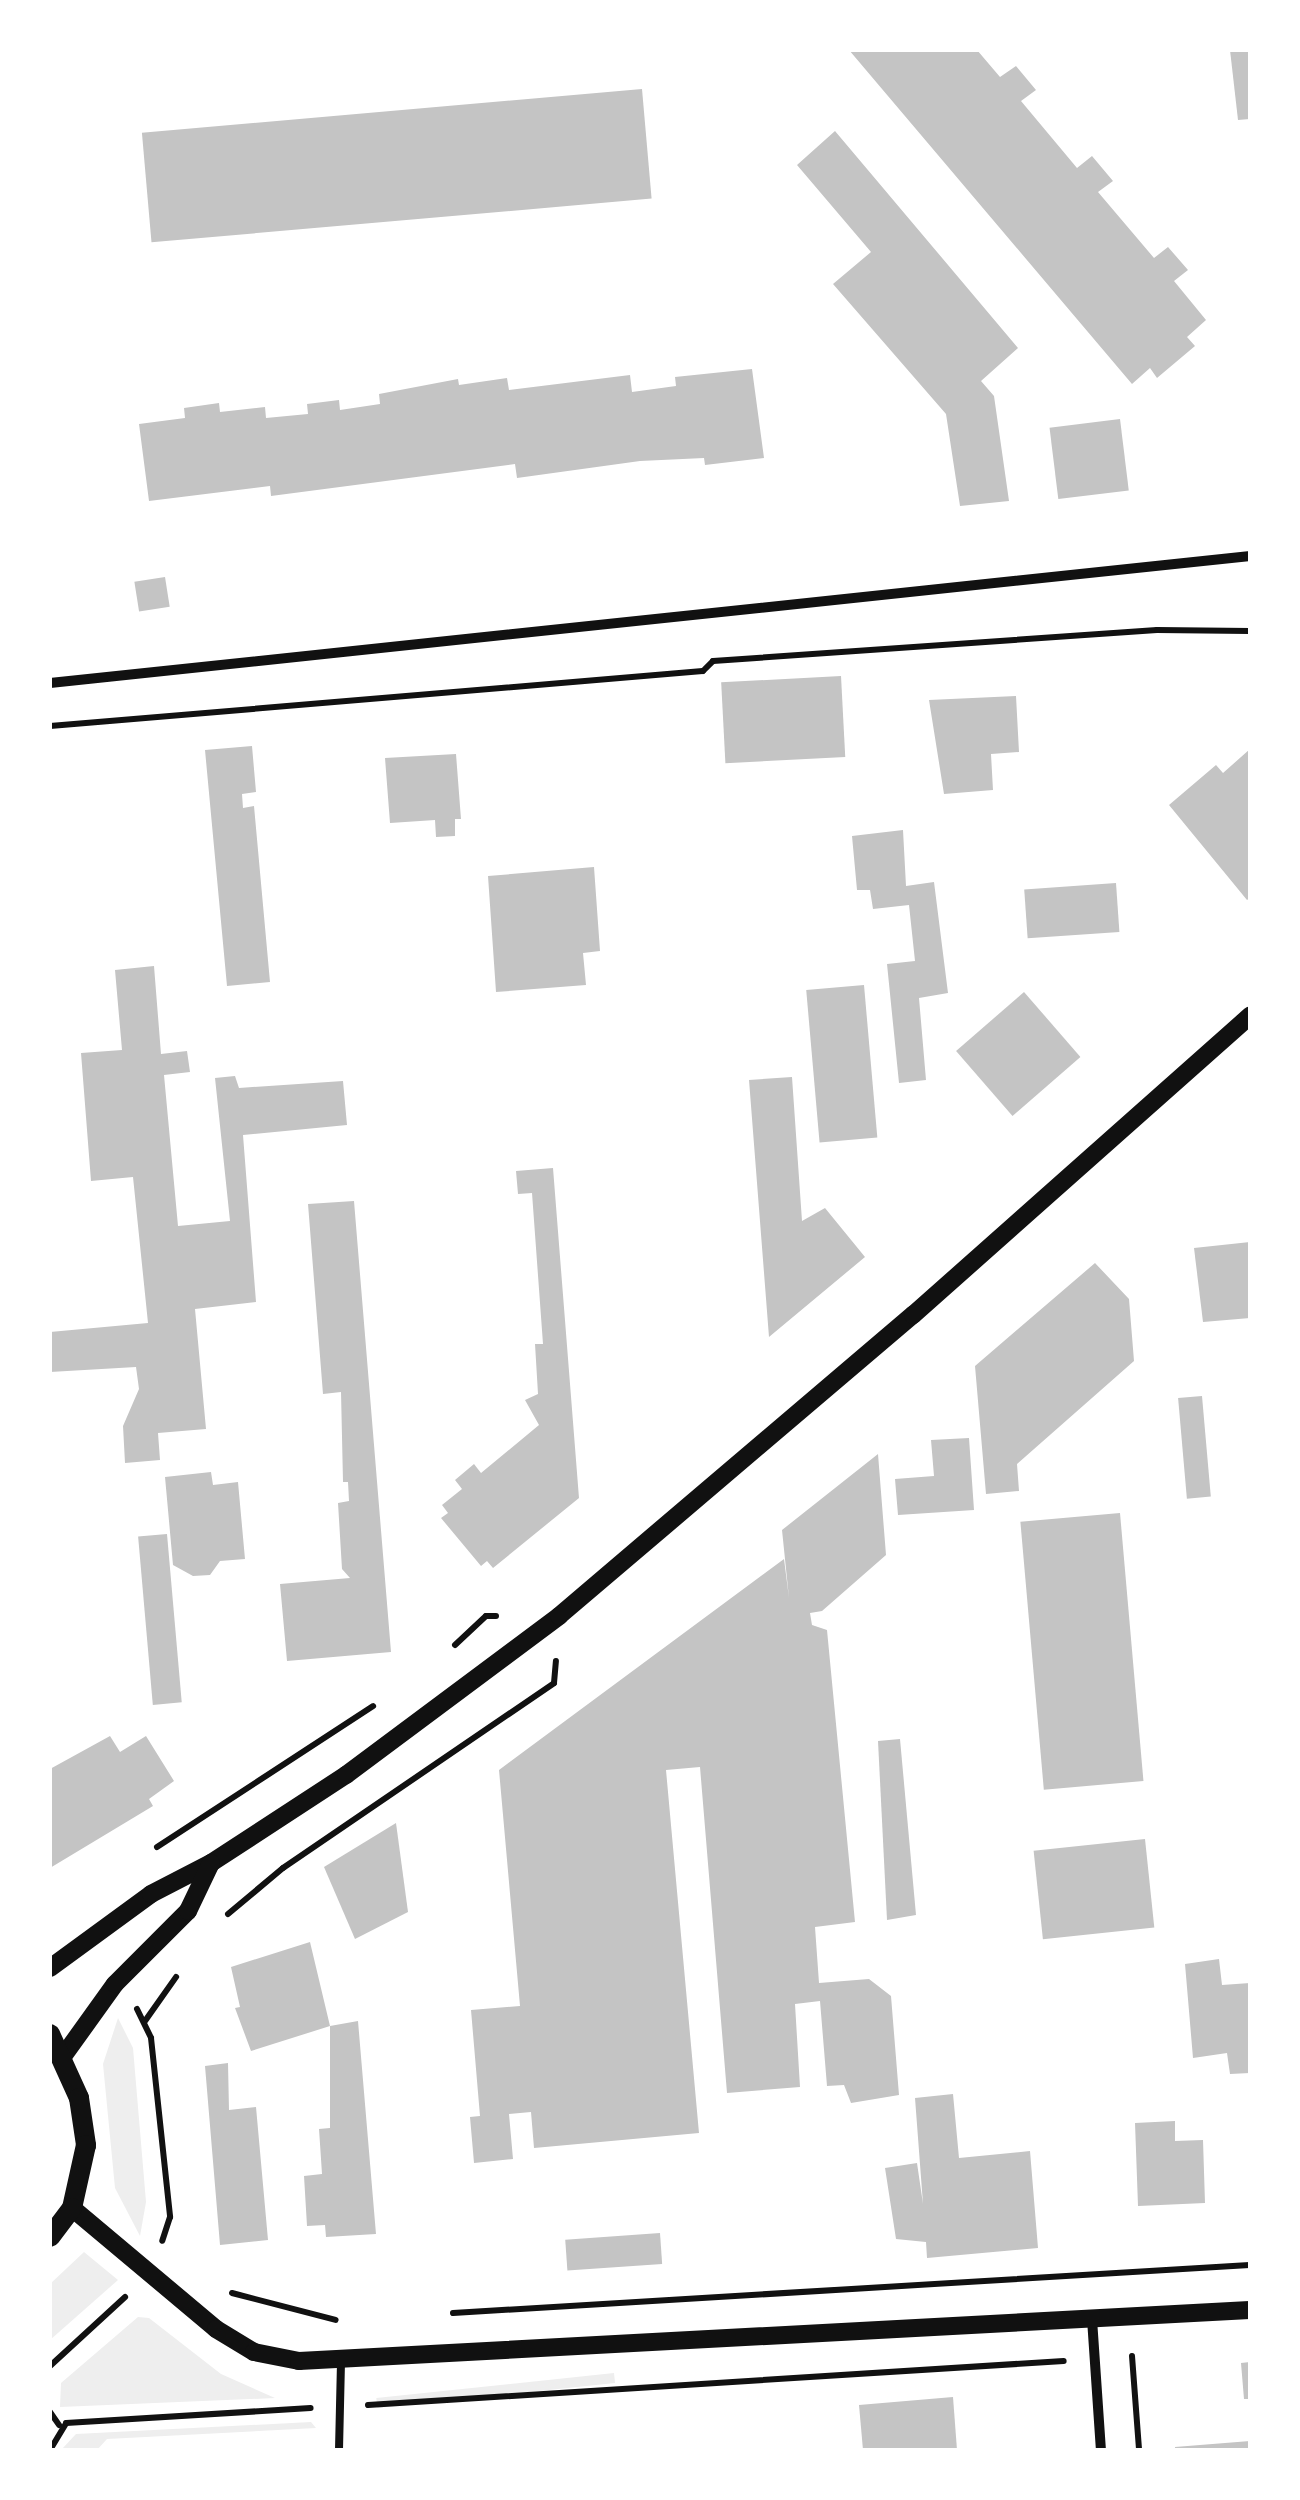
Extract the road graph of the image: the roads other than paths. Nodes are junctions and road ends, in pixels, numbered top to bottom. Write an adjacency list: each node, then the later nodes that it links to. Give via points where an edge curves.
1 (1250, 556): 2 (street)
2 (50, 683)
3 (1250, 1016): 4 (street, via 913,1315 558,1616 346,1775)
4 (211, 1863): 5 (street, via 150,1894); 7 (street, via 188,1911 116,1984)
5 (50, 1968)
6 (50, 2034): 7 (main road)
7 (64, 2055): 8 (main road, via 86,2144)
8 (72, 2208): 9 (main road); 12 (street, via 254,2352)
9 (50, 2237)
10 (1250, 2310): 11 (street)
11 (1092, 2319): 12 (street); 14 (street)
12 (341, 2361): 13 (lane)
13 (339, 2450)
14 (1101, 2450)

